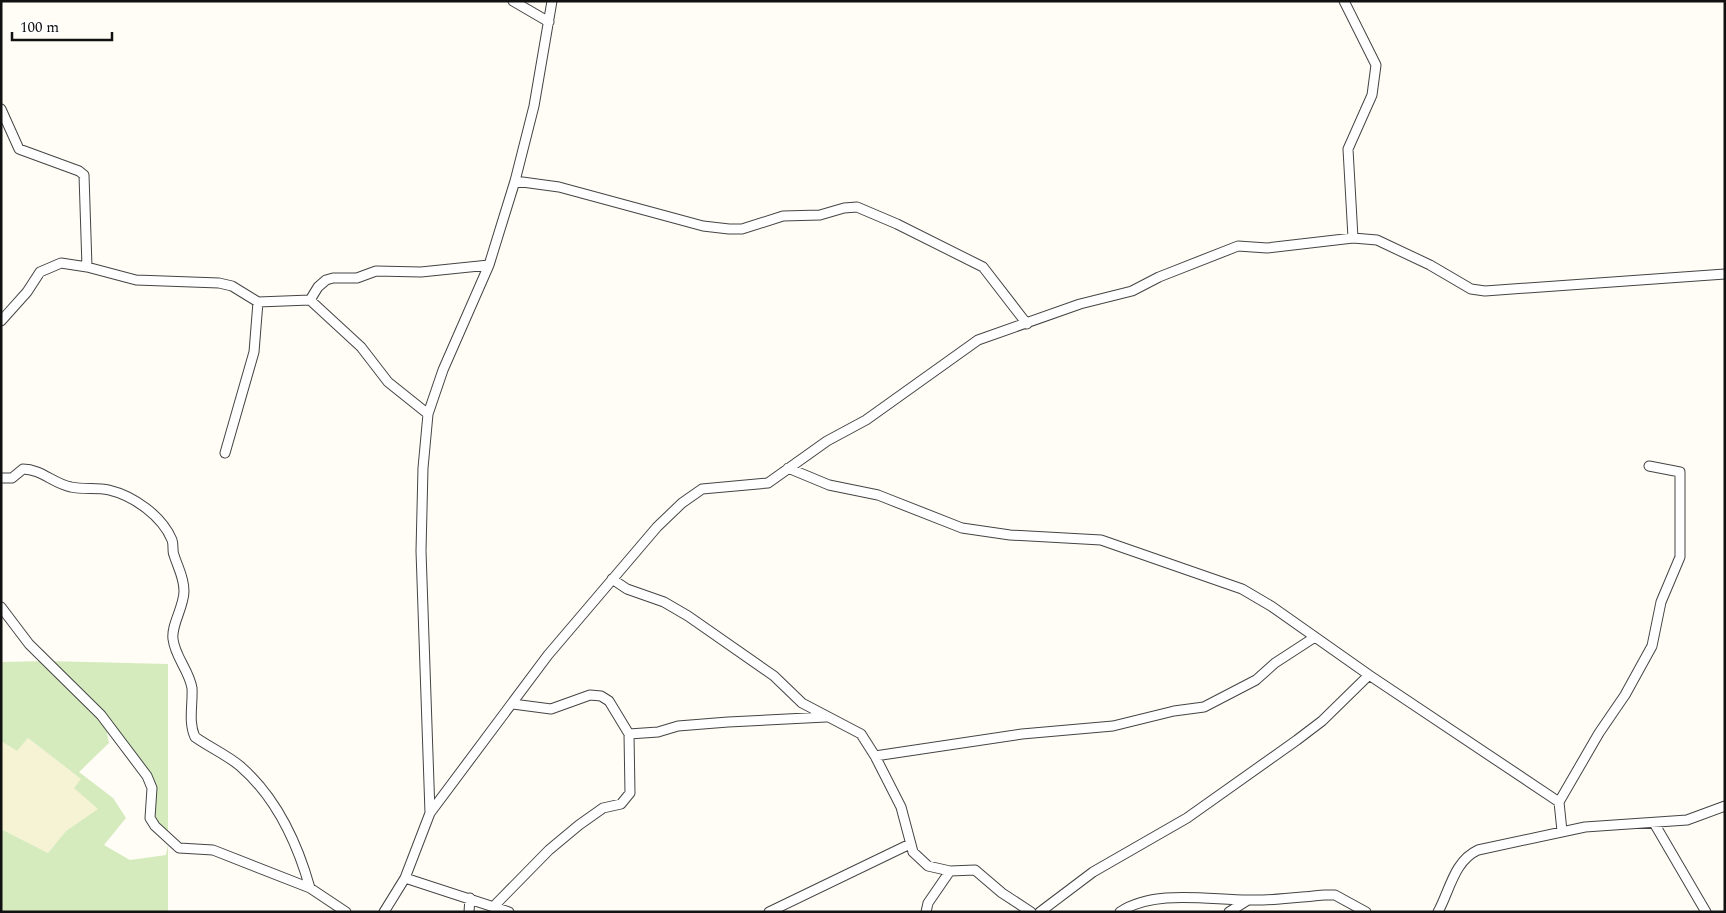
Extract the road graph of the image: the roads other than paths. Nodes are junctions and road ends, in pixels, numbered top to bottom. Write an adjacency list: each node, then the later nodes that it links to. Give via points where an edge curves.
1 (513, 1): 4 (street)
2 (552, 1): 4 (street)
3 (1344, 1): 7 (street, via 1376,65 1372,96 1348,148)
4 (549, 22): 6 (street, via 534,106)
5 (1, 109): 9 (street, via 19,149 84,175)
6 (515, 181): 8 (street); 14 (street, via 567,189 703,226 728,229 742,229 783,216 815,215 857,207 984,267)
7 (1353, 238): 10 (street, via 1391,245 1470,289); 14 (street, via 1267,248 1238,246 1132,290 1080,304)
8 (489, 265): 11 (street, via 421,272 376,271 357,278 333,278 318,287); 15 (street, via 443,370)
9 (87, 267): 12 (street, via 136,280 219,283 232,286); 13 (street, via 61,263 40,272)
10 (1725, 274)
11 (310, 300): 12 (street); 15 (street, via 361,347 388,382)
12 (258, 302): 16 (street, via 254,352)
13 (1, 321)
14 (1027, 324): 18 (street, via 978,340 866,420 827,441)
15 (428, 414): 30 (street, via 421,551)
16 (225, 453)
17 (1649, 466): 28 (street, via 1680,472 1678,566 1661,602 1648,657)
18 (788, 468): 20 (street, via 768,483 702,489 656,527); 22 (street, via 829,485 878,496 962,528 1115,543 1242,589)
19 (1, 478): 36 (street, via 12,478 23,469 33,469 70,487 108,490 126,496 162,523 182,573 184,591 173,640 190,677 192,731 195,737 239,764 267,792 292,839)
20 (612, 579): 24 (street, via 548,655); 25 (street, via 688,616 774,676 802,703)
21 (1, 607): 36 (street, via 29,644 101,715 147,776 152,788 150,818 164,835 179,848 213,850)
22 (1315, 637): 23 (street); 27 (street, via 1275,663 1256,680 1204,707 1113,726 1022,734)
23 (1369, 675): 28 (street); 47 (street, via 1322,721 1297,740 1187,818 1093,872)
24 (513, 704): 26 (street, via 551,709 590,695 600,696 615,706); 30 (street)
25 (829, 717): 26 (street, via 678,726 658,732); 27 (street, via 861,734)
26 (630, 734): 39 (street, via 630,794 627,800 603,808 579,825 549,850)
27 (875, 756): 33 (street, via 901,807)
28 (1559, 802): 32 (street)
29 (1725, 806): 31 (street, via 1687,820)
30 (430, 813): 35 (street)
31 (1654, 822): 32 (street, via 1607,824); 52 (street)
32 (1562, 831): 51 (street, via 1469,854 1460,864)
33 (910, 844): 34 (street, via 913,852 928,866); 44 (street)
34 (950, 871): 45 (street, via 928,902); 46 (street, via 975,870)
35 (405, 878): 37 (street); 41 (street)
36 (310, 888): 40 (street)
37 (470, 898): 39 (street); 42 (street)
38 (1248, 900): 48 (street, via 1174,898 1138,903); 49 (street); 50 (street, via 1335,895)
39 (495, 906): 43 (street)
40 (346, 912)
41 (384, 912)
42 (469, 912)
43 (509, 912)
44 (770, 912)
45 (926, 912)
46 (1031, 912)
47 (1040, 912)
48 (1120, 912)
49 (1229, 912)
50 (1366, 912)
51 (1438, 912)
52 (1706, 912)

